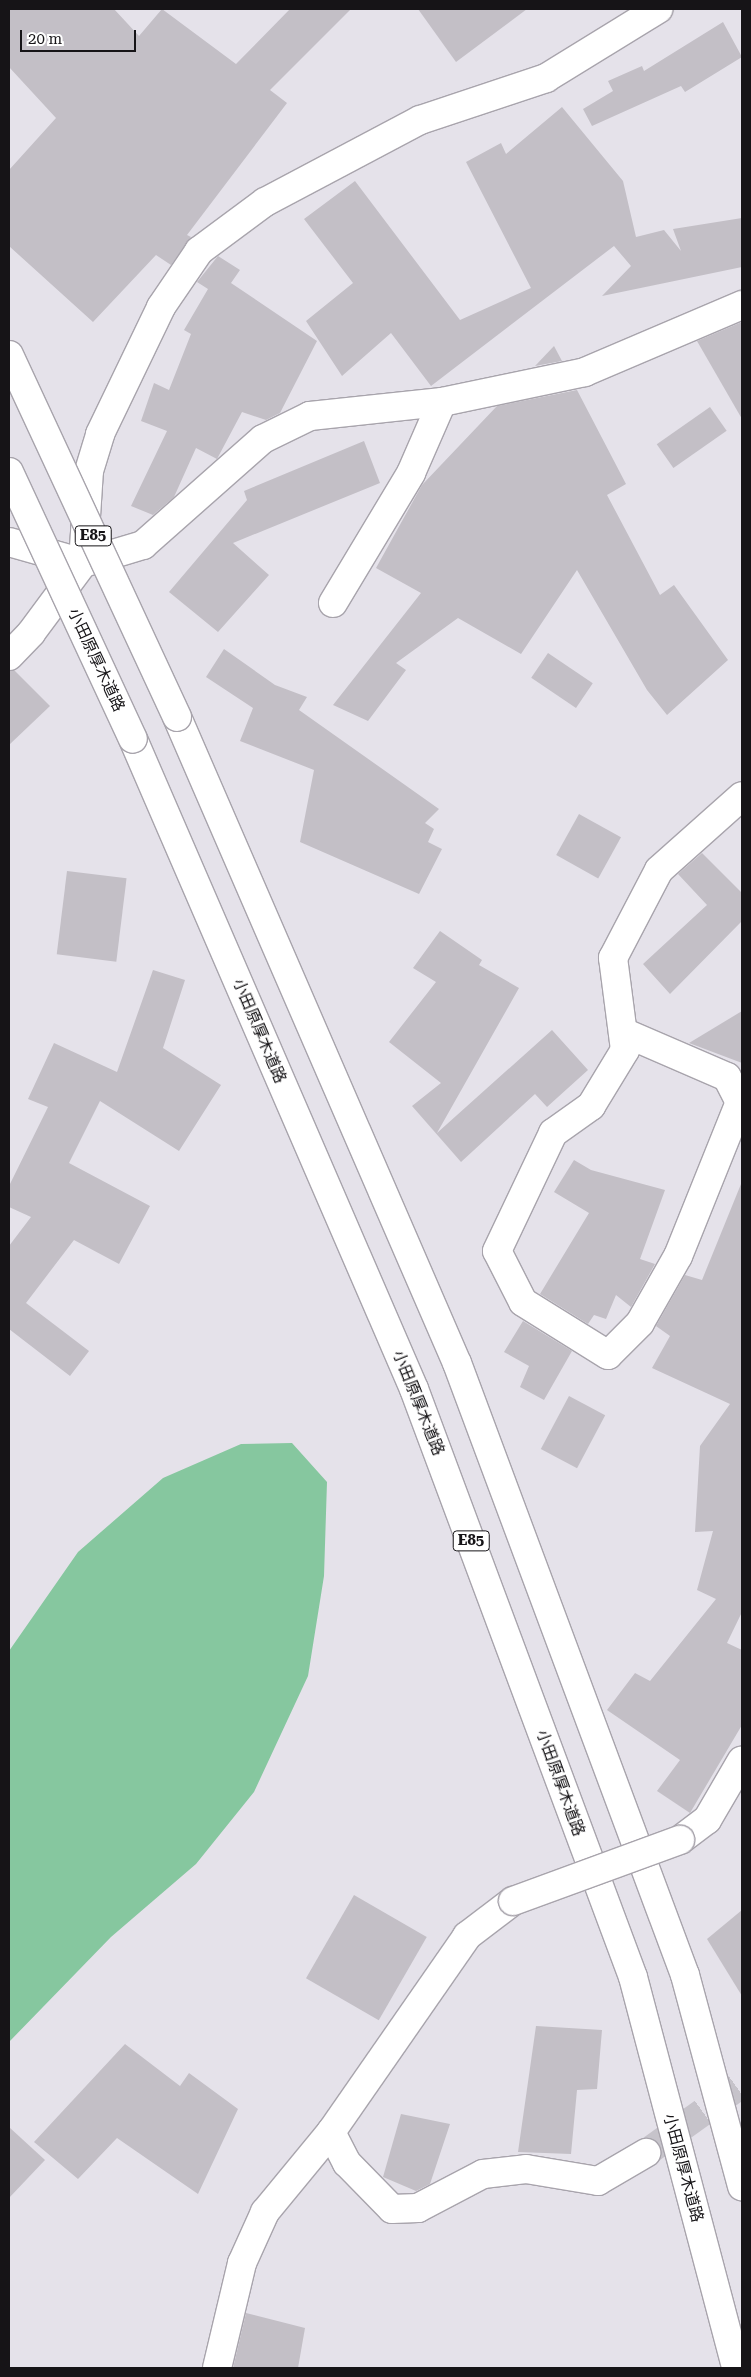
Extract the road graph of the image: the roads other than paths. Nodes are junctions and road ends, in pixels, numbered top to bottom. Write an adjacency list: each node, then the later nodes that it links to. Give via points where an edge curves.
1 (658, 9): 7 (main road, via 546,78 420,120 265,202 199,251 160,307 100,434 89,471)
2 (742, 305): 4 (main road, via 585,372)
3 (9, 355): 15 (main road, E85, bridge, via 177,717 457,1363 685,1975)
4 (442, 402): 7 (main road, via 310,416 263,439 143,545); 8 (main road, via 411,473)
5 (9, 472): 17 (main road, 小田原厚木道路 / E85, bridge, via 133,739 414,1389 632,1977)
6 (9, 542): 7 (main road)
7 (83, 563): 9 (main road, via 32,633)
8 (333, 603)
9 (9, 656)
10 (742, 796): 11 (main road, via 659,870 613,958)
11 (623, 1032): 11 (main road, via 625,1050 605,1088 591,1106 553,1133 498,1251 523,1302 608,1355 640,1324 678,1256 740,1102 727,1077)
12 (742, 1760): 13 (main road, bridge, via 707,1820 680,1840 513,1901 467,1936 415,2006)
13 (331, 2132): 14 (main road, via 347,2163 392,2209 418,2208 483,2174 526,2169 598,2181); 16 (main road, via 265,2212 242,2263)
14 (646, 2154)
15 (742, 2186)
16 (217, 2368)
17 (736, 2368)

